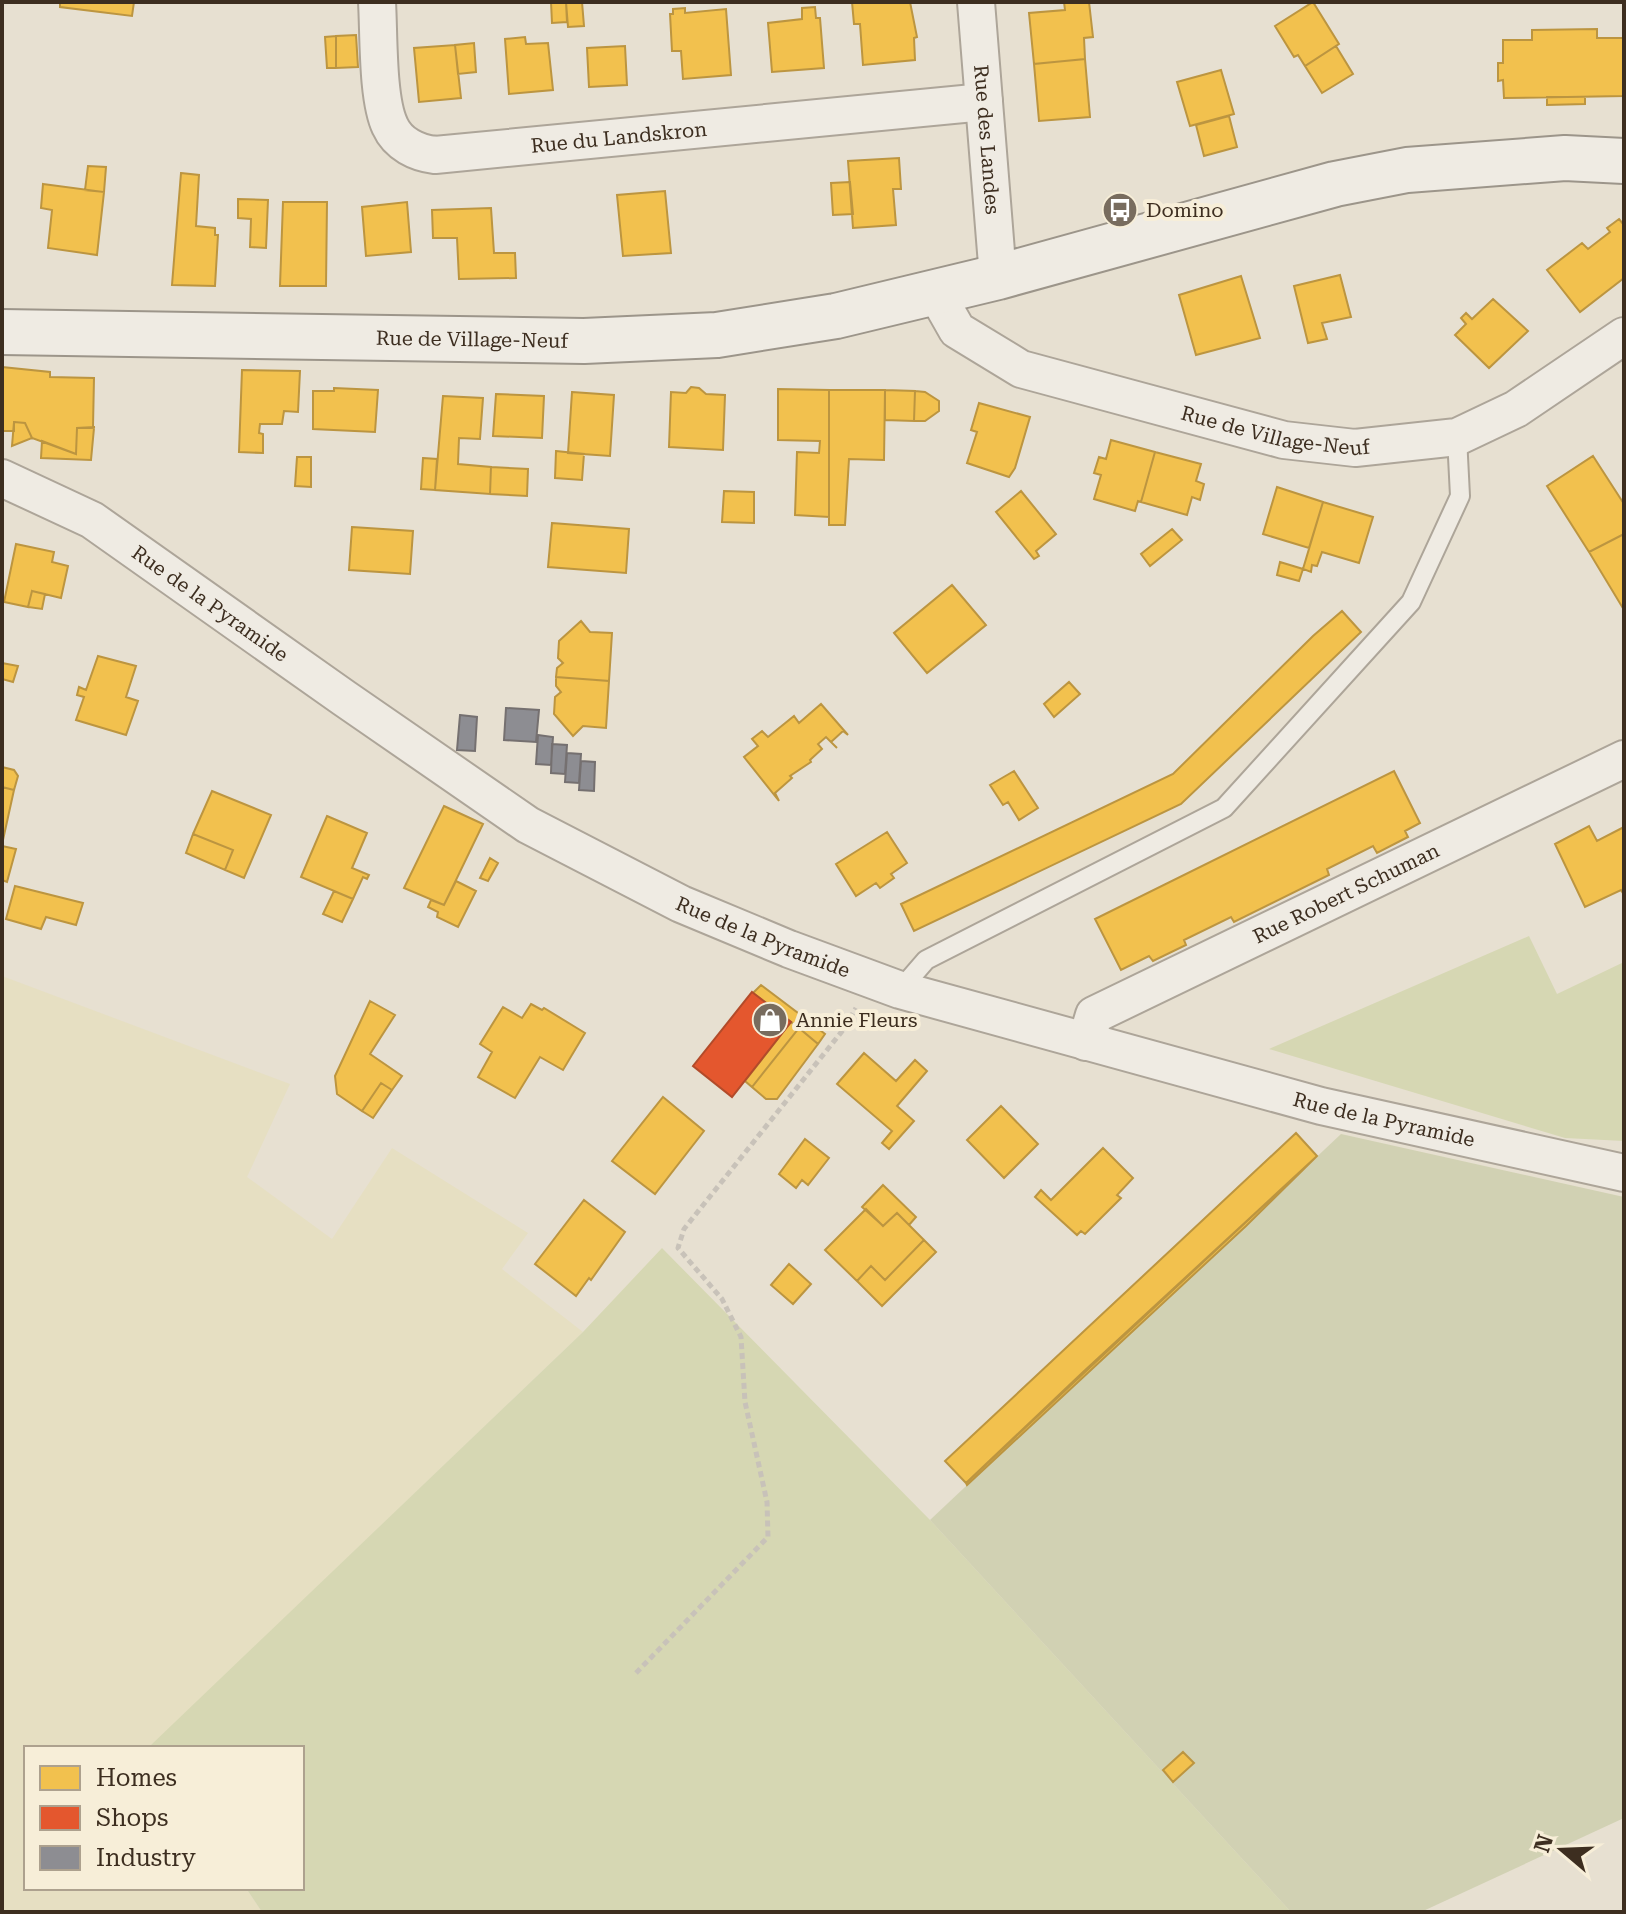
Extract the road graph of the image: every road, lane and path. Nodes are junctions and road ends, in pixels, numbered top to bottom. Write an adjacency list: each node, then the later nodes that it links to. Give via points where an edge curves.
1 (377, 2): 3 (street, Rue du Landskron, via 381,84 390,126 417,153)
2 (976, 2): 3 (street, Rue des Landes)
3 (984, 102): 5 (street, Rue des Landes)
4 (1624, 161): 5 (street, Rue de Village-Neuf, via 1565,158 1407,170 1335,184)
5 (998, 277): 6 (street, Rue de Village-Neuf)
6 (936, 293): 7 (street, Rue de Village-Neuf, via 717,335 584,341); 9 (street, Rue de Village-Neuf, via 957,330 1021,369 1284,440 1355,448)
7 (2, 332)
8 (1622, 343): 9 (street, Rue de Village-Neuf, via 1516,409)
9 (1457, 437): 12 (lane, via 1460,496 1411,602 1224,808)
10 (2, 478): 12 (street, Rue de la Pyramide, via 92,520 528,825 681,904)
11 (1624, 759): 13 (street, Rue Robert Schuman, via 1094,1015)
12 (887, 985): 13 (street, Rue de la Pyramide); 15 (path, via 843,1030 684,1229 678,1248 722,1299 741,1337 745,1402 767,1502 768,1537)
13 (1086, 1042): 14 (street, Rue de la Pyramide, via 1321,1106)
14 (1624, 1173)
15 (636, 1673)

